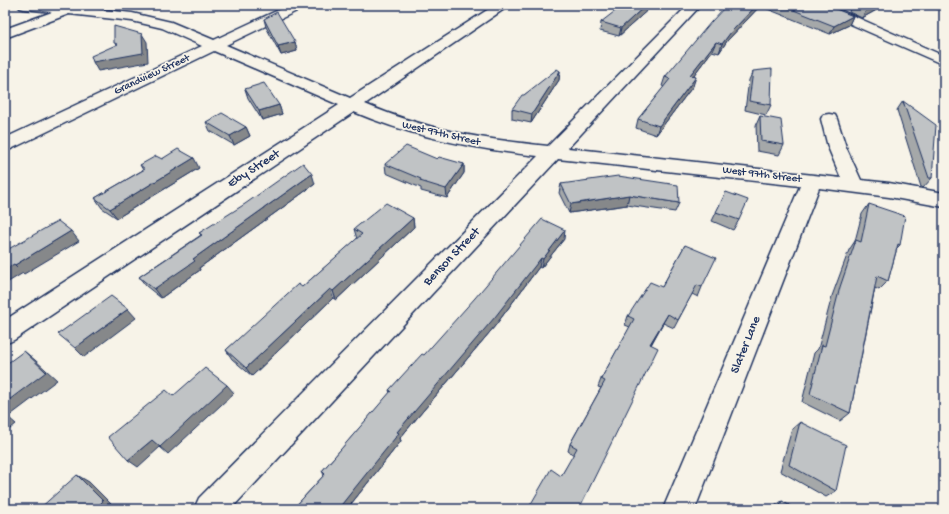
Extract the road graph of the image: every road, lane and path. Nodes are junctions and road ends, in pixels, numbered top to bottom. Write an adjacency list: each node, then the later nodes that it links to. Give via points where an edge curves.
1 (24, 5): 6 (street, West 97th Street)
2 (300, 5): 8 (street, Grandview Street)
3 (504, 5): 10 (street, Eby Street)
4 (695, 5): 13 (street, Benson Street)
5 (818, 5): 9 (street)
6 (77, 7): 7 (street); 8 (street, West 97th Street, via 154,22)
7 (5, 34)
8 (215, 45): 10 (street, West 97th Street); 12 (street, Grandview Street)
9 (944, 62)
10 (351, 105): 13 (street, West 97th Street, via 426,133 504,147); 17 (street, Eby Street)
11 (829, 120): 15 (street, via 837,148)
12 (5, 145)
13 (553, 152): 14 (street, West 97th Street); 18 (street, Benson Street)
14 (812, 181): 15 (street, West 97th Street); 19 (street, Slater Lane)
15 (854, 186): 16 (street, West 97th Street)
16 (944, 200)
17 (5, 333)
18 (210, 509)
19 (679, 509)

